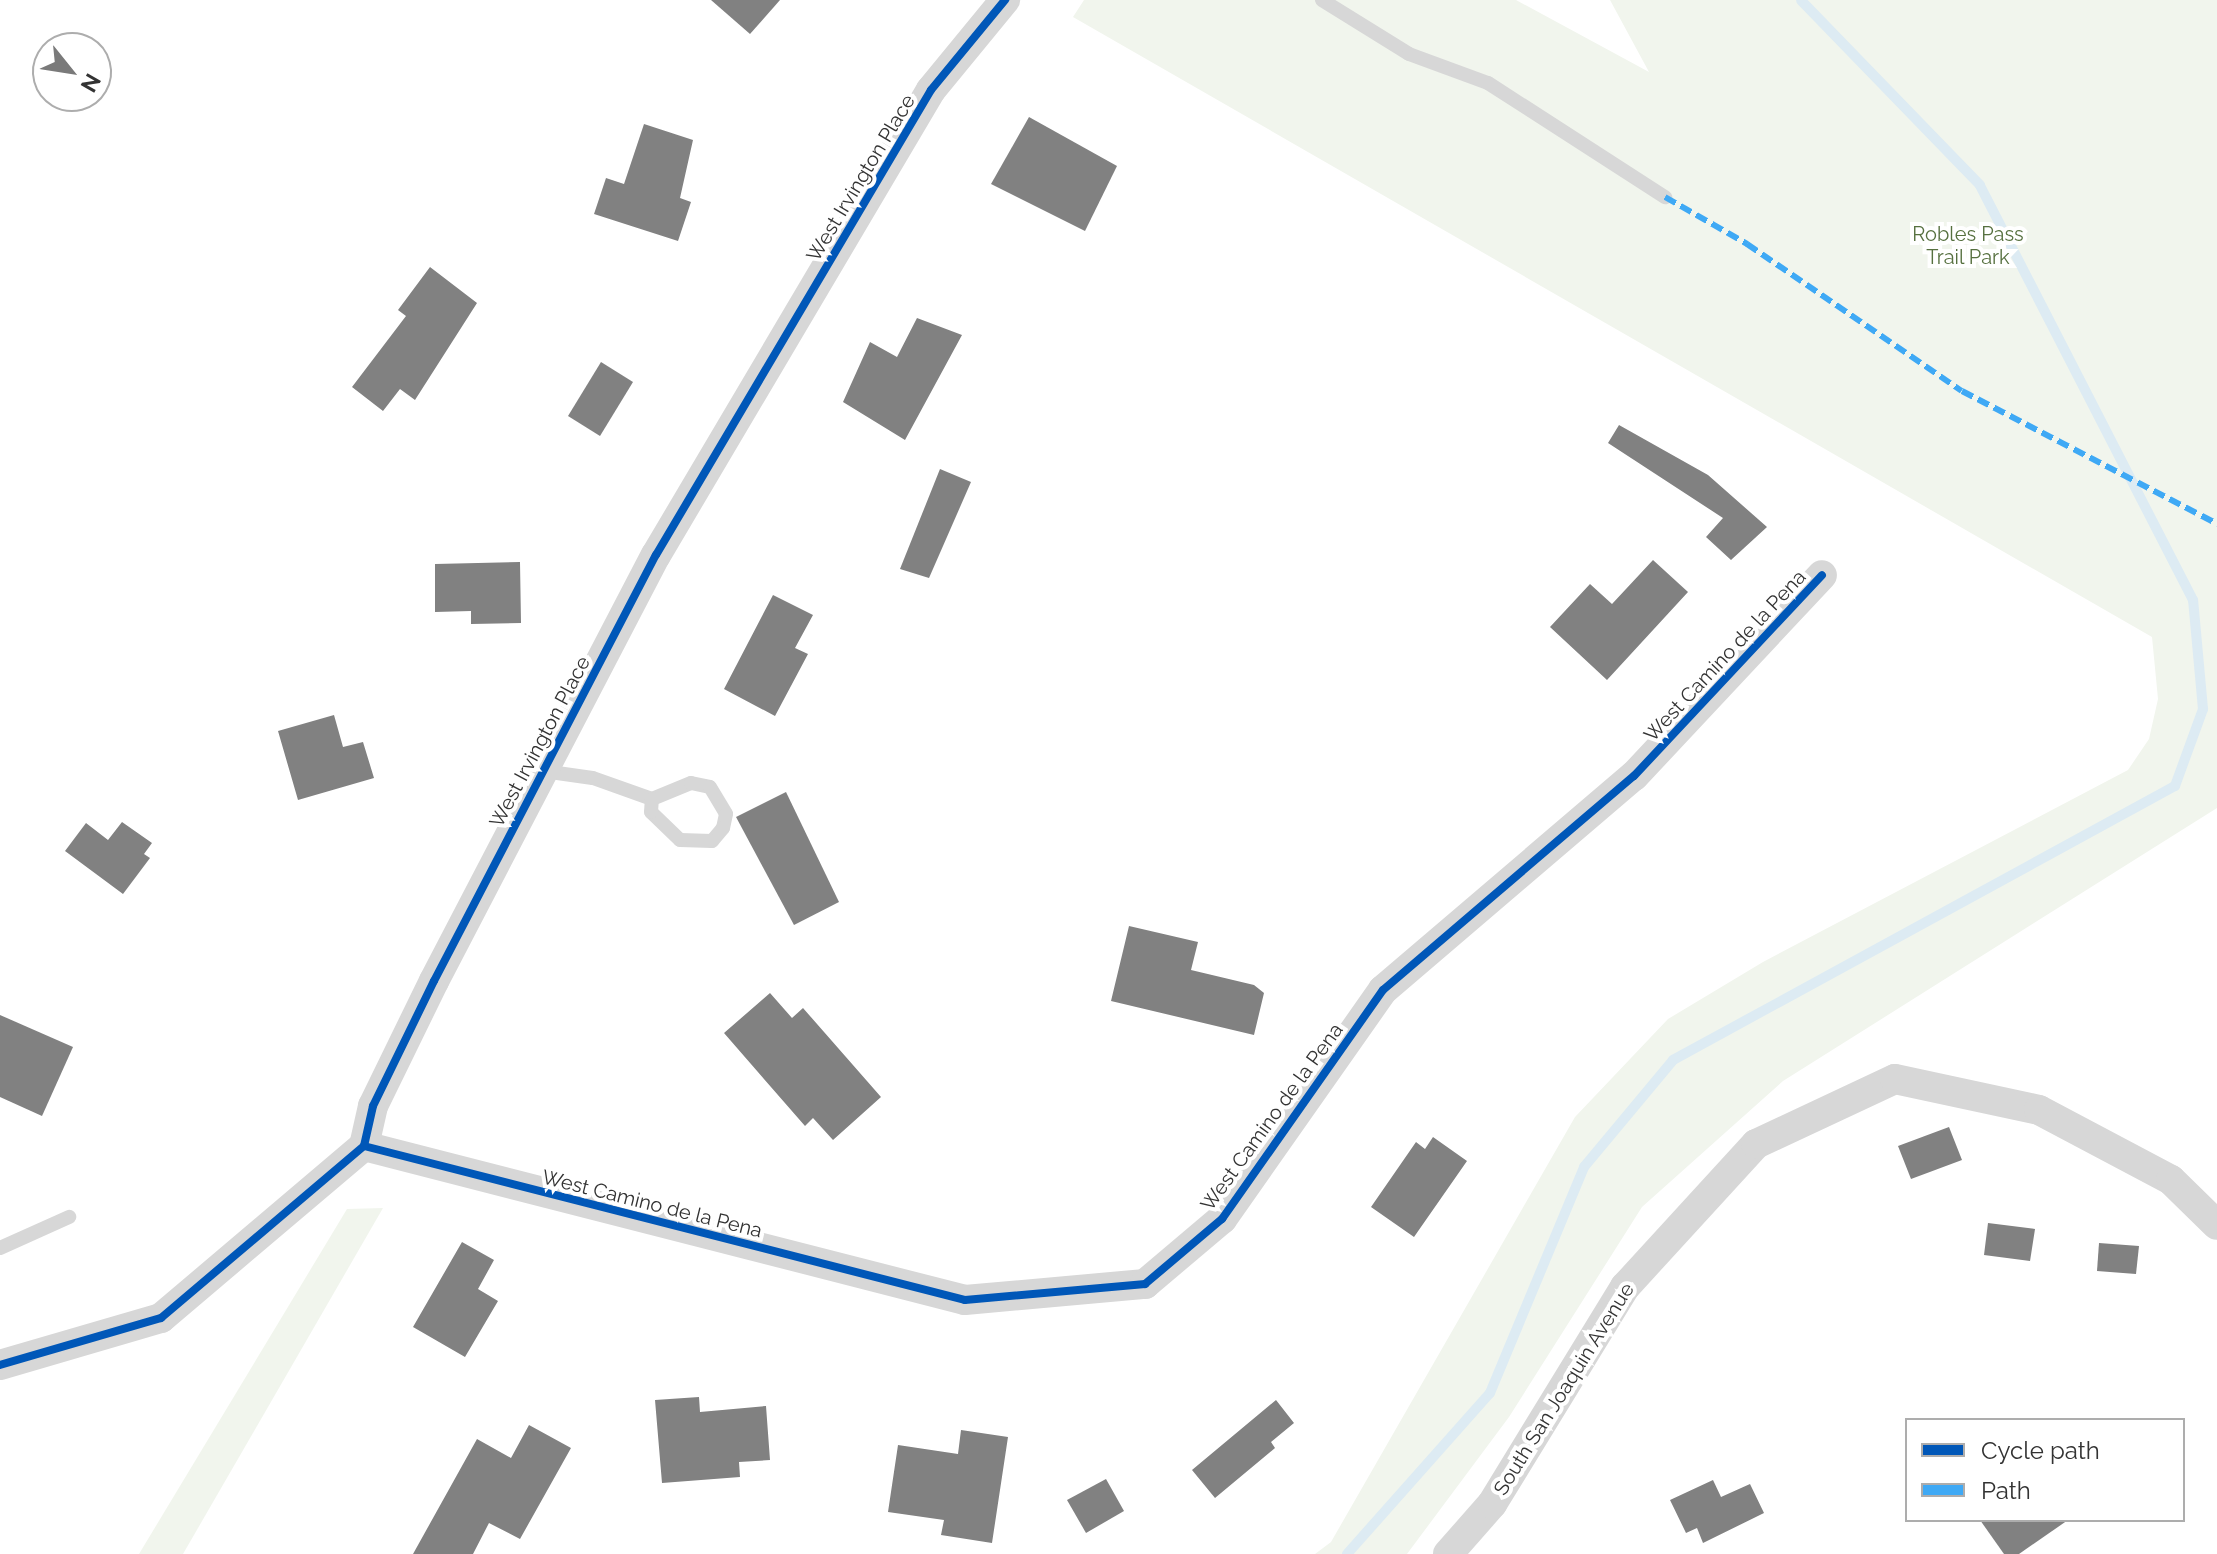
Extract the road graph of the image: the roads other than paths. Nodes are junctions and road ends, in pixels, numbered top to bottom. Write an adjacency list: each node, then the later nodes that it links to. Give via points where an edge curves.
1 (1005, 0): 5 (street, West Irvington Place, via 931,90 656,555)
2 (1322, 0): 3 (lane, via 1409,54 1488,83)
3 (1665, 197)
4 (1822, 575): 7 (street, West Camino de la Pena, via 1634,776 1383,990 1222,1219 1145,1284 965,1300)
5 (543, 771): 6 (lane, via 593,778); 7 (street, West Irvington Place, via 373,1106)
6 (652, 799): 6 (lane, via 691,783 710,787 726,814 723,828 712,841 680,840 651,812)
7 (364, 1146): 11 (street, via 161,1318)
8 (69, 1217): 10 (lane)
9 (2217, 1225): 12 (street, South San Joaquin Avenue, via 2171,1180 2039,1110 1895,1079 1756,1144 1625,1287 1492,1504)
10 (0, 1248)
11 (0, 1365)
12 (1448, 1554)

